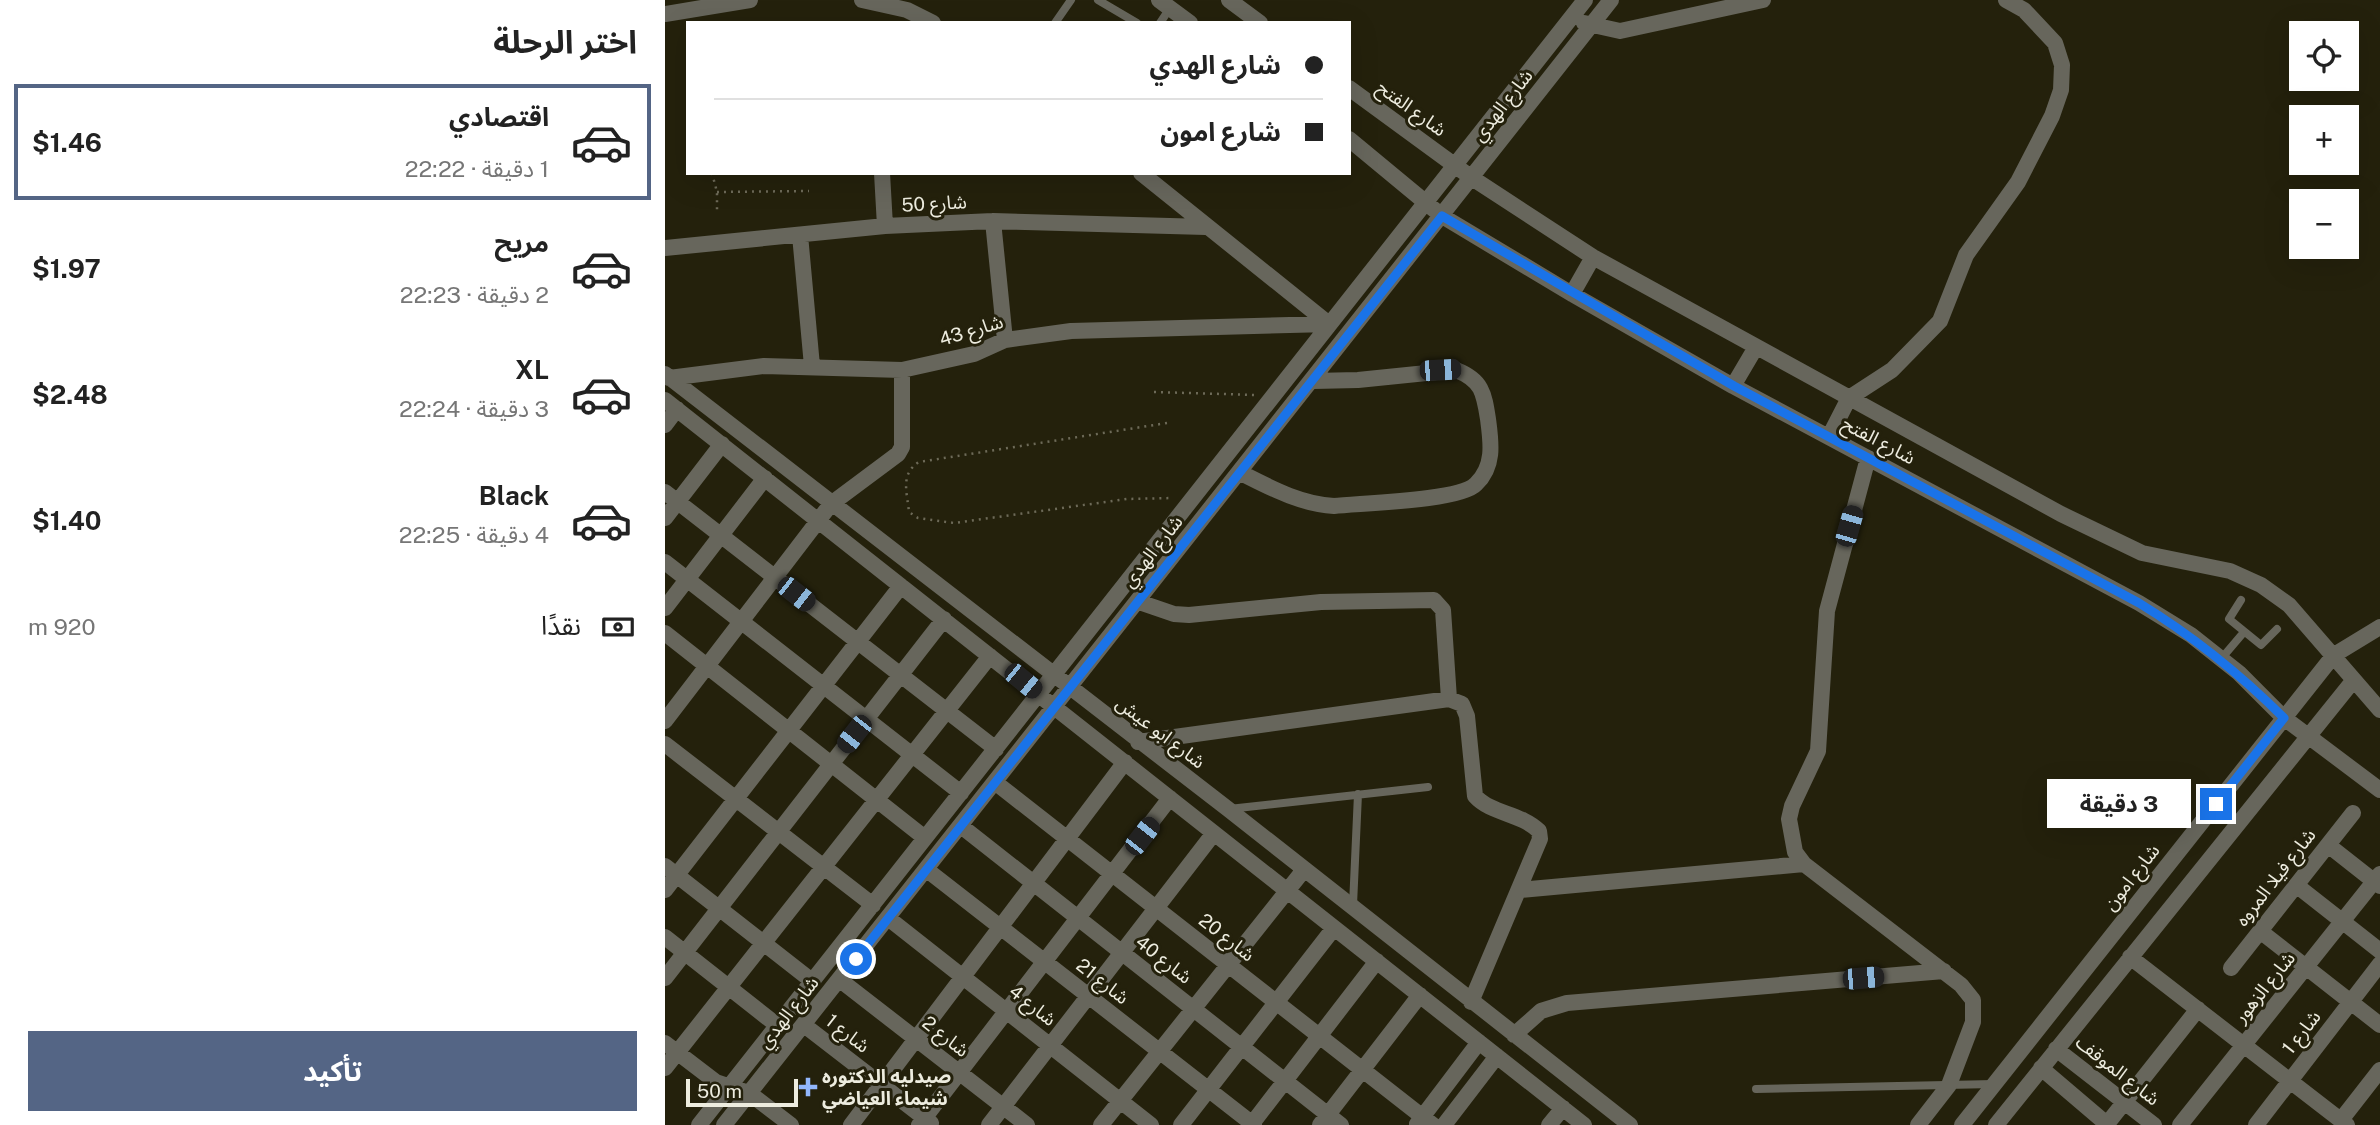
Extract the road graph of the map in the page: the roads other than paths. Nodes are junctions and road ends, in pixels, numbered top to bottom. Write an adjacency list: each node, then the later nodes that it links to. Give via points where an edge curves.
1 (750, 0): 11 (street)
2 (862, 0): 13 (street, via 907,10)
3 (1071, 0): 14 (lane)
4 (1098, 0): 15 (lane)
5 (1229, 0): 18 (street)
6 (1585, 0): 12 (street, شارع الهدي)
7 (1611, 0): 19 (street, شارع الهدي)
8 (1763, 0): 19 (street, via 1620,31)
9 (2006, 0): 43 (street, via 2024,10 2055,43 2062,65 2061,90 2052,116 2018,182 1966,255 1940,321 1892,370)
10 (1165, 4): 16 (lane); 17 (street)
11 (665, 14)
12 (1572, 17): 19 (street); 22 (street, شارع الهدي)
13 (929, 21)
14 (1056, 21)
15 (1134, 21)
16 (1161, 21)
17 (1187, 21)
18 (1257, 21)
19 (1591, 26): 25 (street, شارع الهدي)
20 (1351, 89): 22 (street, شارع الفتح)
21 (1351, 141): 26 (street, شارع الفتح)
22 (1454, 165): 25 (street, شارع الفتح); 26 (street, شارع الهدي)
23 (881, 175): 29 (street)
24 (1142, 175): 30 (street)
25 (1472, 178): 27 (street, شارع الهدي); 33 (street, شارع الفتح)
26 (1424, 202): 27 (street, شارع الفتح); 35 (street, شارع الهدي)
27 (1442, 216): 34 (street, شارع الفتح); 41 (street, شارع الهدي)
28 (993, 222): 29 (street, شارع 50); 30 (street, شارع 50); 36 (street)
29 (885, 226): 31 (street, شارع 50)
30 (1206, 227): 35 (street)
31 (800, 235): 32 (street, شارع 50); 38 (street)
32 (665, 248)
33 (1593, 257): 34 (street); 37 (street, شارع الفتح)
34 (1572, 294): 42 (street, شارع الفتح)
35 (1329, 324): 36 (street, شارع 43, via 1071,331); 75 (street, شارع الهدي)
36 (1005, 340): 39 (street, شارع 43, via 974,354)
37 (1756, 347): 42 (street); 43 (street, شارع الفتح)
38 (812, 366): 39 (street, شارع 43); 40 (street, شارع 43)
39 (902, 370): 52 (street, via 902,447 887,464)
40 (667, 376): 52 (street, شارع ابو عيش)
41 (1313, 381): 49 (street, شارع الهدي); 49 (street, via 1456,370 1468,374 1484,390 1492,449 1487,469 1475,486 1453,495 1334,506 1287,496)
42 (1734, 386): 46 (street, شارع الفتح)
43 (1849, 398): 46 (street); 70 (street, شارع الفتح, via 2103,536 2142,552 2230,571 2261,585 2289,605)
44 (671, 404): 45 (street); 47 (street)
45 (665, 425)
46 (1829, 437): 48 (street, شارع الفتح)
47 (722, 444): 50 (street); 51 (street)
48 (1868, 458): 72 (street, شارع الفتح, via 2139,603); 111 (street, via 1827,611 1818,751 1791,806 1795,852)
49 (1241, 472): 61 (street, شارع الهدي)
50 (765, 478): 54 (street); 55 (street)
51 (671, 497): 53 (street); 55 (street)
52 (831, 504): 54 (street); 75 (street, شارع ابو عيش)
53 (665, 518)
54 (819, 520): 57 (street); 59 (street)
55 (721, 536): 57 (street); 58 (street)
56 (665, 562): 58 (street)
57 (775, 578): 64 (street); 69 (street)
58 (687, 579): 62 (street); 64 (street)
59 (901, 586): 63 (street); 69 (street)
60 (2241, 600): 67 (lane, via 2229,616)
61 (1139, 602): 78 (street, شارع الهدي); 80 (street, via 1189,615 1321,603 1434,600 1443,610)
62 (665, 608)
63 (944, 619): 71 (street); 74 (street)
64 (741, 621): 73 (street); 77 (street)
65 (2380, 627): 70 (street)
66 (2277, 629): 67 (lane, via 2261,645)
67 (2244, 632): 72 (lane)
68 (665, 633): 73 (street)
69 (857, 642): 74 (street); 77 (street)
70 (2334, 655): 76 (street, شارع الفتح); 84 (street, شارع امون)
71 (990, 656): 79 (street); 83 (street)
72 (2221, 659): 84 (street, شارع الفتح)
73 (707, 666): 86 (street); 87 (street)
74 (900, 675): 83 (street); 85 (street)
75 (1053, 676): 78 (street, شارع ابو عيش); 79 (street, شارع الهدي)
76 (2353, 681): 82 (street, شارع الفتح); 88 (street)
77 (824, 685): 85 (street); 87 (street)
78 (1070, 689): 81 (street, شارع الهدي); 89 (street, شارع ابو عيش)
79 (1039, 694): 81 (street); 91 (street, شارع الهدي)
80 (1449, 699): 89 (street); 122 (street, via 1465,709 1475,796 1484,804 1525,819 1539,831)
81 (1055, 708): 93 (street); 95 (street, شارع الهدي)
82 (2380, 710)
83 (946, 711): 91 (street); 92 (street)
84 (2284, 718): 88 (street, شارع الفتح); 181 (street, شارع امون)
85 (866, 719): 92 (street); 94 (street)
86 (665, 721)
87 (789, 731): 94 (street); 101 (street)
88 (2309, 735): 97 (street, شارع الفتح); 138 (street)
89 (1138, 742): 103 (street, شارع ابو عيش)
90 (665, 744): 101 (street)
91 (996, 749): 98 (street, شارع الهدي)
92 (912, 754): 98 (street); 102 (street)
93 (1125, 762): 100 (street); 109 (street)
94 (831, 764): 102 (street); 106 (street)
95 (996, 783): 105 (street, شارع الهدي); 109 (street, شارع 20)
96 (1428, 787): 99 (lane)
97 (2380, 790)
98 (961, 793): 108 (street, شارع الهدي)
99 (1358, 794): 103 (lane); 126 (lane)
100 (1171, 798): 107 (street); 116 (street)
101 (736, 799): 106 (street); 115 (street)
102 (876, 800): 108 (street); 112 (street)
103 (1228, 809): 114 (street, شارع ابو عيش)
104 (2353, 813): 110 (street, شارع فيلا المروه)
105 (961, 826): 113 (street, شارع الهدي); 118 (street, شارع 40)
106 (779, 832): 112 (street); 124 (street)
107 (1214, 833): 121 (street); 125 (street)
108 (925, 838): 123 (street, شارع الهدي)
109 (1067, 839): 116 (street, شارع 20); 118 (street)
110 (2328, 845): 117 (street); 119 (street, شارع فيلا المروه)
111 (1804, 864): 122 (street); 145 (street)
112 (824, 867): 123 (street); 134 (street)
113 (927, 870): 127 (street, شارع الهدي); 130 (street, شارع 21)
114 (1303, 870): 121 (street); 126 (street, شارع ابو عيش)
115 (671, 871): 120 (street); 124 (street)
116 (1112, 874): 125 (street, شارع 20); 128 (street)
117 (2378, 880): 129 (street, شارع الزهور)
118 (1034, 883): 128 (street, شارع 40); 130 (street)
119 (2296, 885): 129 (street); 132 (street, شارع فيلا المروه)
120 (665, 890)
121 (1287, 890): 131 (street); 141 (street)
122 (1520, 890): 154 (street)
123 (873, 905): 149 (street, شارع الهدي)
124 (719, 908): 134 (street); 136 (street)
125 (1156, 908): 137 (street); 141 (street, شارع 20)
126 (1353, 908): 154 (street, شارع ابو عيش)
127 (888, 918): 146 (street, شارع 4); 148 (street, شارع الهدي)
128 (1078, 918): 137 (street, شارع 40); 140 (street)
129 (2342, 921): 135 (street); 143 (street, شارع الزهور)
130 (1000, 927): 140 (street, شارع 21); 146 (street)
131 (1334, 928): 139 (street); 153 (street)
132 (2260, 931): 143 (street); 144 (street, شارع فيلا المروه)
133 (665, 937): 136 (street)
134 (763, 943): 149 (street); 150 (street)
135 (2380, 951)
136 (685, 953): 147 (street); 150 (street)
137 (1122, 953): 152 (street); 156 (street, شارع 40)
138 (2130, 957): 157 (street); 171 (street)
139 (1377, 961): 151 (street); 164 (street)
140 (1045, 962): 152 (street, شارع 21); 158 (street)
141 (1228, 964): 153 (street, شارع 20); 156 (street)
142 (2380, 964): 155 (street, شارع 1)
143 (2307, 967): 155 (street); 168 (street, شارع الزهور)
144 (2231, 968)
145 (1944, 971): 163 (street, via 1567,1003 1541,1011); 183 (street, via 1968,992 1975,1010)
146 (963, 977): 158 (street, شارع 4); 165 (street)
147 (665, 978)
148 (840, 980): 160 (street, شارع الهدي); 165 (street, شارع 2)
149 (812, 981): 162 (street, شارع الهدي)
150 (729, 987): 162 (street); 170 (street)
151 (1420, 995): 166 (street); 176 (street)
152 (1088, 996): 167 (street); 172 (street, شارع 21)
153 (1276, 1002): 164 (street, شارع 20); 169 (street)
154 (1471, 1002): 159 (street, شارع ابو عيش)
155 (2351, 1002): 161 (street); 180 (street, شارع 1)
156 (1193, 1008): 169 (street, شارع 40); 172 (street)
157 (2198, 1009): 168 (street); 189 (street)
158 (1007, 1011): 167 (street, شارع 4); 178 (street)
159 (1491, 1017): 163 (street, شارع ابو عيش); 166 (street)
160 (804, 1025): 182 (street, شارع 1); 187 (street, شارع الهدي)
161 (2380, 1025)
162 (778, 1026): 184 (street, شارع الهدي)
163 (1514, 1035): 211 (street, شارع ابو عيش)
164 (1319, 1036): 176 (street, شارع 20); 179 (street)
165 (916, 1039): 178 (street, شارع 2); 182 (street)
166 (1477, 1040): 173 (street); 193 (street)
167 (1050, 1045): 188 (street, شارع 4); 190 (street)
168 (2244, 1045): 180 (street); 216 (street, شارع الزهور)
169 (1242, 1047): 179 (street, شارع 40); 186 (street)
170 (671, 1048): 174 (street); 184 (street, via 716,1082)
171 (2056, 1049): 175 (street); 189 (street, شارع الموقف)
172 (1159, 1051): 186 (street, شارع 21); 188 (street)
173 (1497, 1056): 191 (street); 208 (street)
174 (665, 1068)
175 (2041, 1068): 196 (street); 214 (street)
176 (1363, 1069): 192 (street); 193 (street, شارع 20)
177 (2380, 1070): 195 (street)
178 (960, 1073): 190 (street, شارع 2); 194 (street)
179 (1285, 1081): 192 (street, شارع 40); 206 (street)
180 (2290, 1081): 195 (street); 217 (street, شارع 1)
181 (1994, 1084): 183 (lane); 213 (street, شارع امون)
182 (881, 1085): 194 (street, شارع 1); 200 (street)
183 (1949, 1085): 185 (lane); 212 (street)
184 (730, 1087): 187 (street); 197 (street, شارع الهدي)
185 (1756, 1089)
186 (1208, 1090): 205 (street); 206 (street, شارع 21)
187 (749, 1094): 198 (street, شارع الهدي); 199 (street)
188 (1120, 1101): 203 (street); 204 (street, شارع 4)
189 (2124, 1102): 196 (street); 215 (street, شارع الموقف)
190 (1003, 1107): 201 (street); 202 (street, شارع 2)
191 (1563, 1108): 209 (street); 210 (street)
192 (1324, 1120): 207 (street, شارع 40)
193 (1424, 1122)
194 (925, 1123)
195 (2343, 1123)
196 (2107, 1124)
197 (699, 1125)
198 (724, 1125)
199 (790, 1125)
200 (851, 1125)
201 (989, 1125)
202 (1027, 1125)
203 (1101, 1125)
204 (1151, 1125)
205 (1181, 1125)
206 (1252, 1125)
207 (1342, 1125)
208 (1444, 1125)
209 (1549, 1125)
210 (1584, 1125)
211 (1630, 1125)
212 (1919, 1125)
213 (1962, 1125)
214 (1996, 1125)
215 (2154, 1125)
216 (2180, 1125)
217 (2256, 1125)

